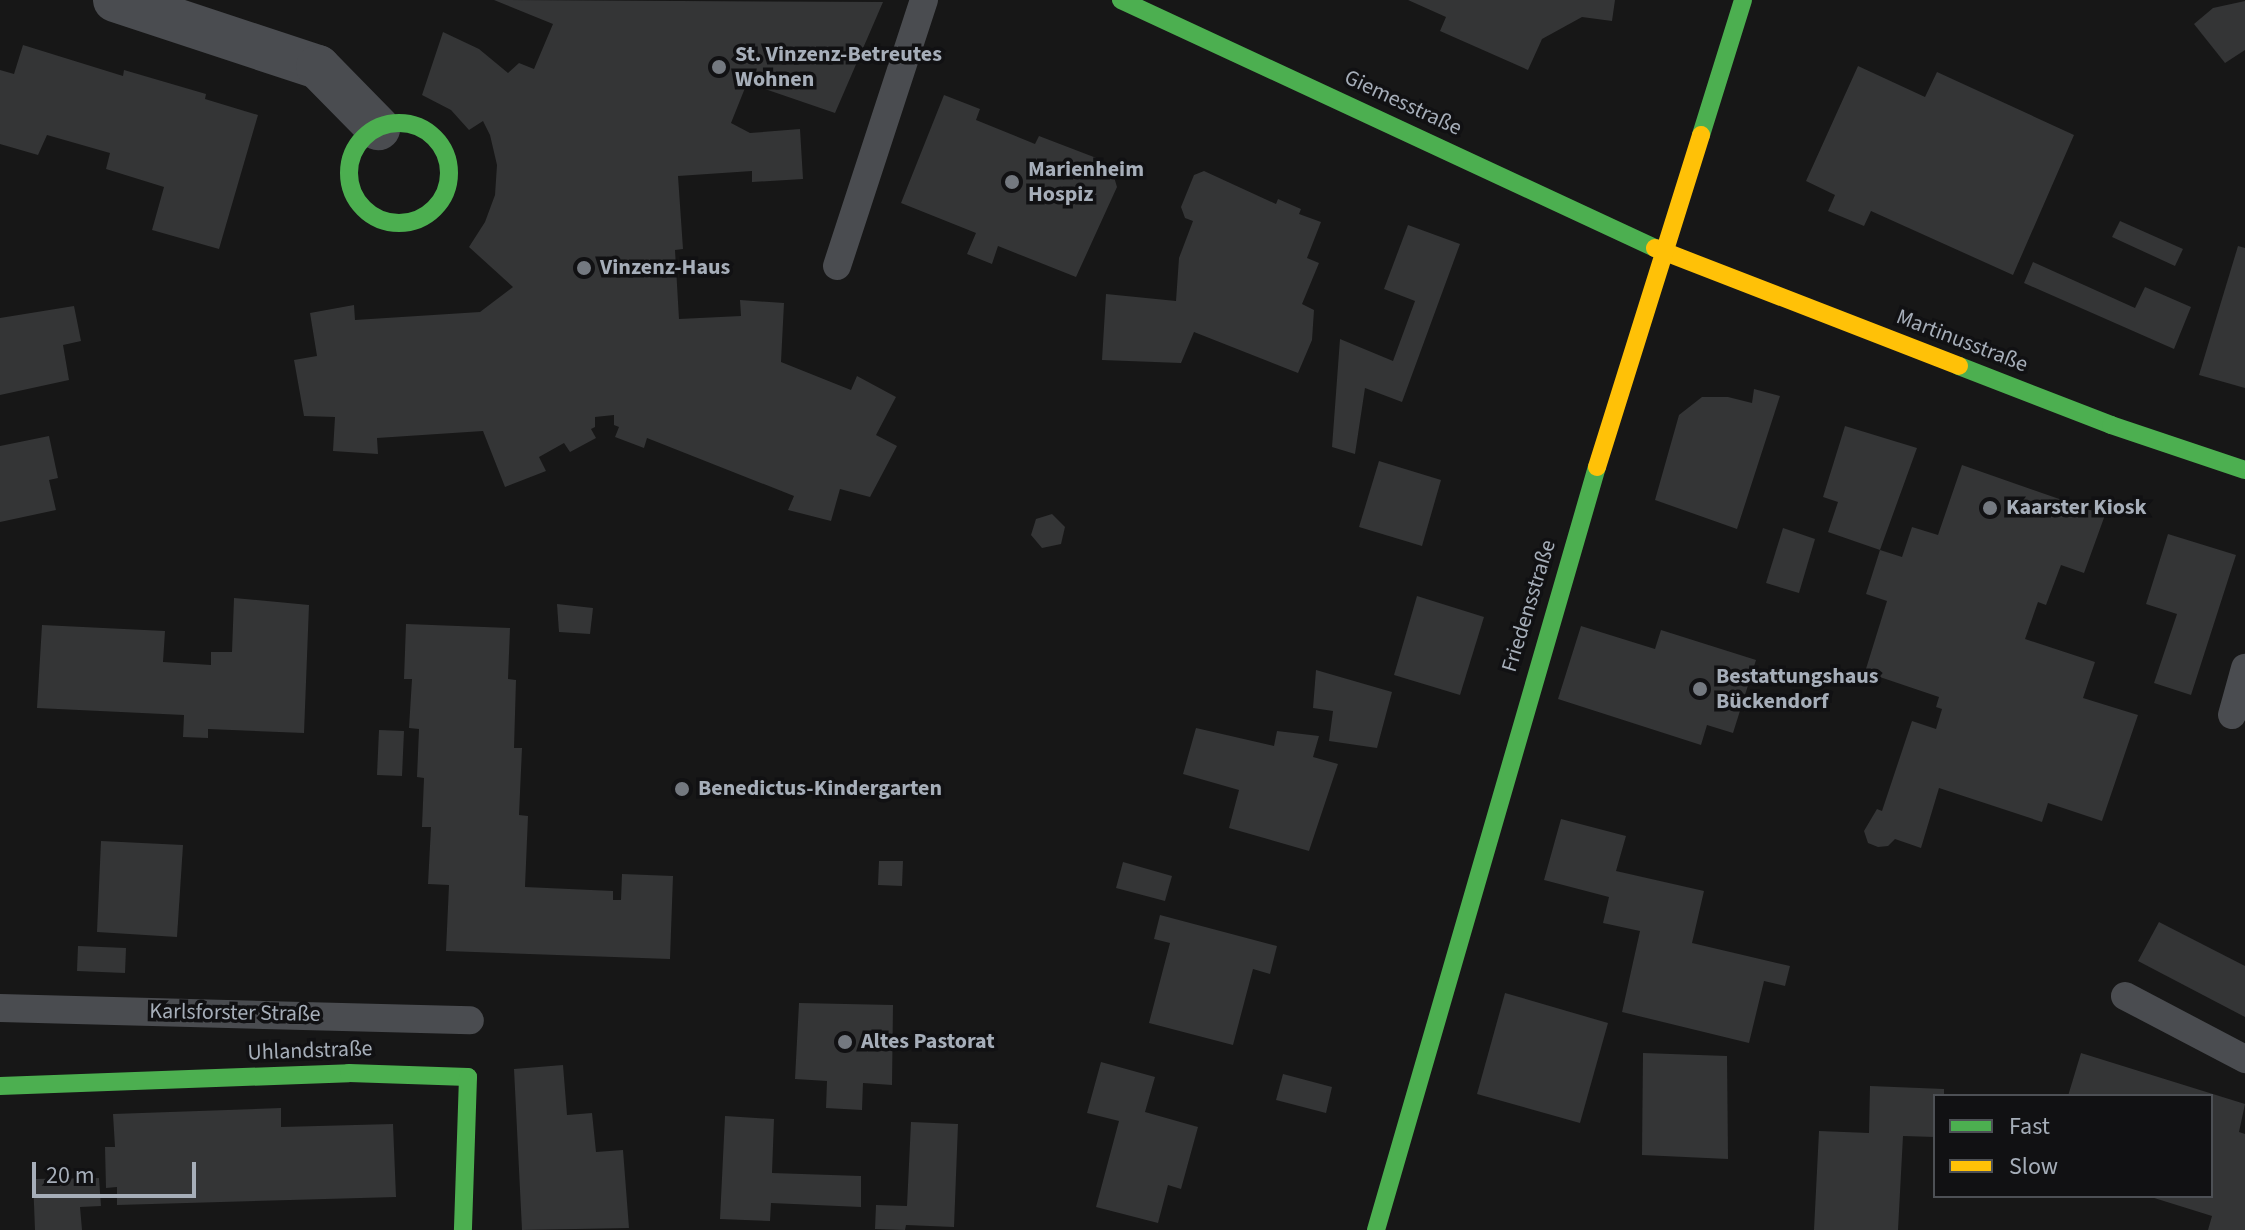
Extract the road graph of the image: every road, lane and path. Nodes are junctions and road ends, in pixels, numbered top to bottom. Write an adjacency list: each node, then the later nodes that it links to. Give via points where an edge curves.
1 (115, 0): 6 (street, via 318,67)
2 (924, 0): 8 (lane)
3 (1121, 0): 5 (street, Giemesstraße)
4 (1743, 0): 7 (street, Friedensstraße)
5 (1180, 13): 7 (street, Giemesstraße)
6 (378, 128): 6 (street, via 356,147 349,175 352,190 371,215 387,222 420,219 445,194 448,160 428,132 395,123)
7 (1663, 252): 9 (street, Martinusstraße, via 2111,425); 18 (street, Friedensstraße, via 1520,722)
8 (837, 266)
9 (2245, 470)
10 (2245, 668): 11 (lane)
11 (2232, 715)
12 (2125, 996): 15 (lane)
13 (0, 1008): 14 (lane, Karlsforster Straße)
14 (470, 1020)
15 (2245, 1059)
16 (0, 1086): 17 (street, Uhlandstraße, via 349,1073 468,1077)
17 (463, 1230)
18 (1376, 1230)

